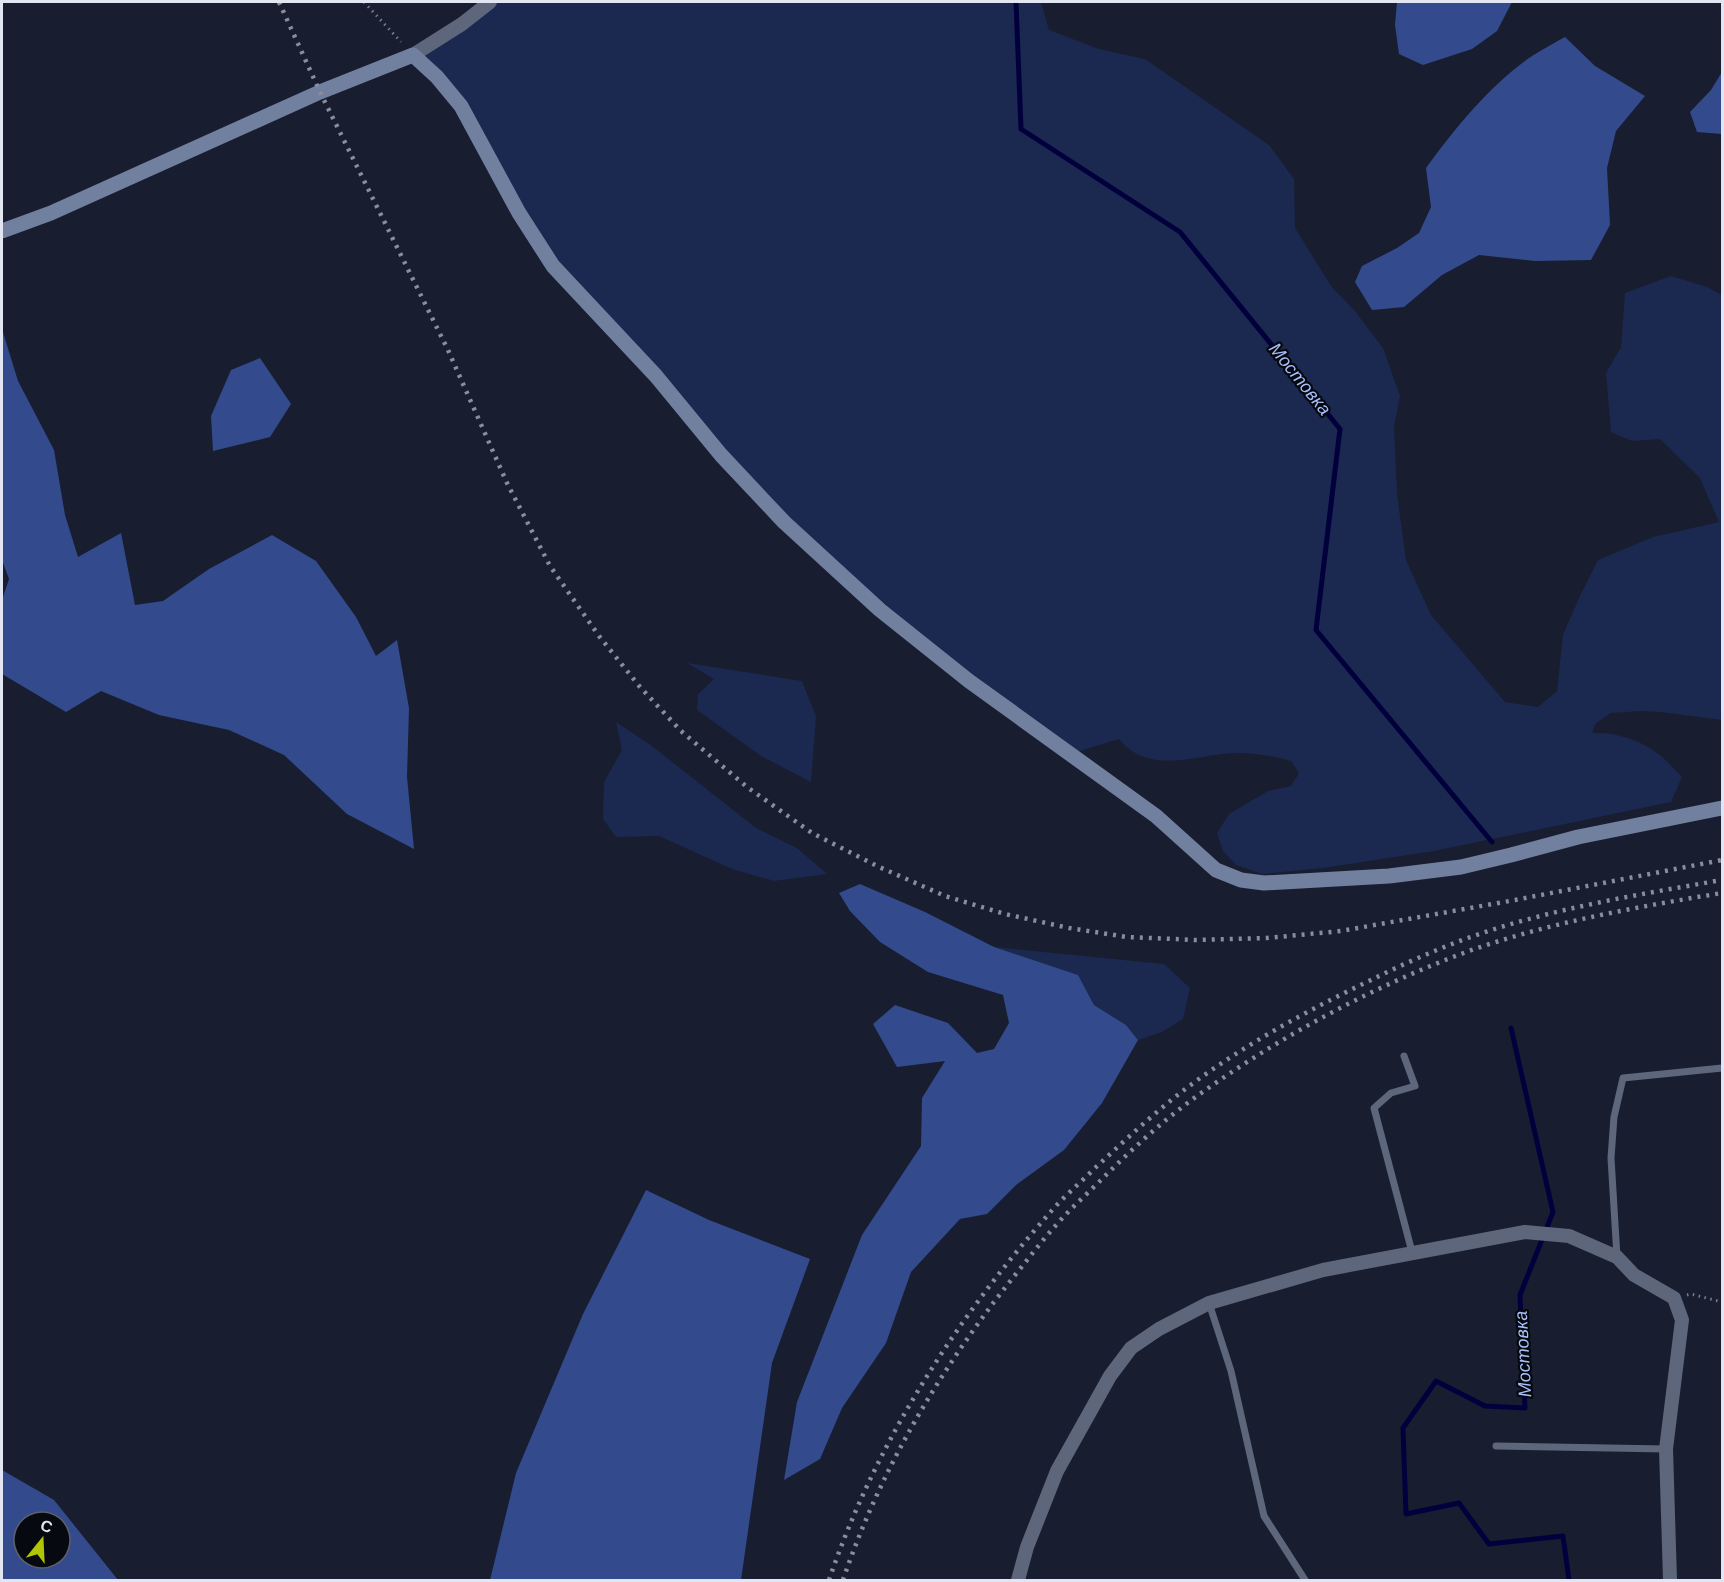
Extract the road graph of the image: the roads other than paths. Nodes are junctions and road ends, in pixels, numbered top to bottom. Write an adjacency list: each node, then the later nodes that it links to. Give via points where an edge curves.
1 (490, 2): 2 (street)
2 (413, 55): 3 (street); 4 (street, via 461,106 519,213 553,266 784,522 880,610 969,681 1156,816 1216,870 1241,880 1264,883 1389,876 1461,867 1578,837)
3 (2, 231)
4 (1722, 808)
5 (1404, 1056): 7 (lane, via 1415,1086 1391,1093 1374,1108)
6 (1722, 1068): 8 (lane, via 1623,1078 1614,1117 1611,1158)
7 (1412, 1252): 8 (street, via 1525,1232 1569,1236); 9 (street, via 1323,1270)
8 (1617, 1257): 11 (street, via 1634,1275 1674,1298 1682,1320)
9 (1209, 1303): 12 (street, via 1131,1348 1110,1376 1057,1471); 13 (lane, via 1231,1371 1264,1516)
10 (1496, 1446): 11 (lane)
11 (1666, 1449): 14 (street)
12 (1018, 1581)
13 (1305, 1581)
14 (1670, 1581)

